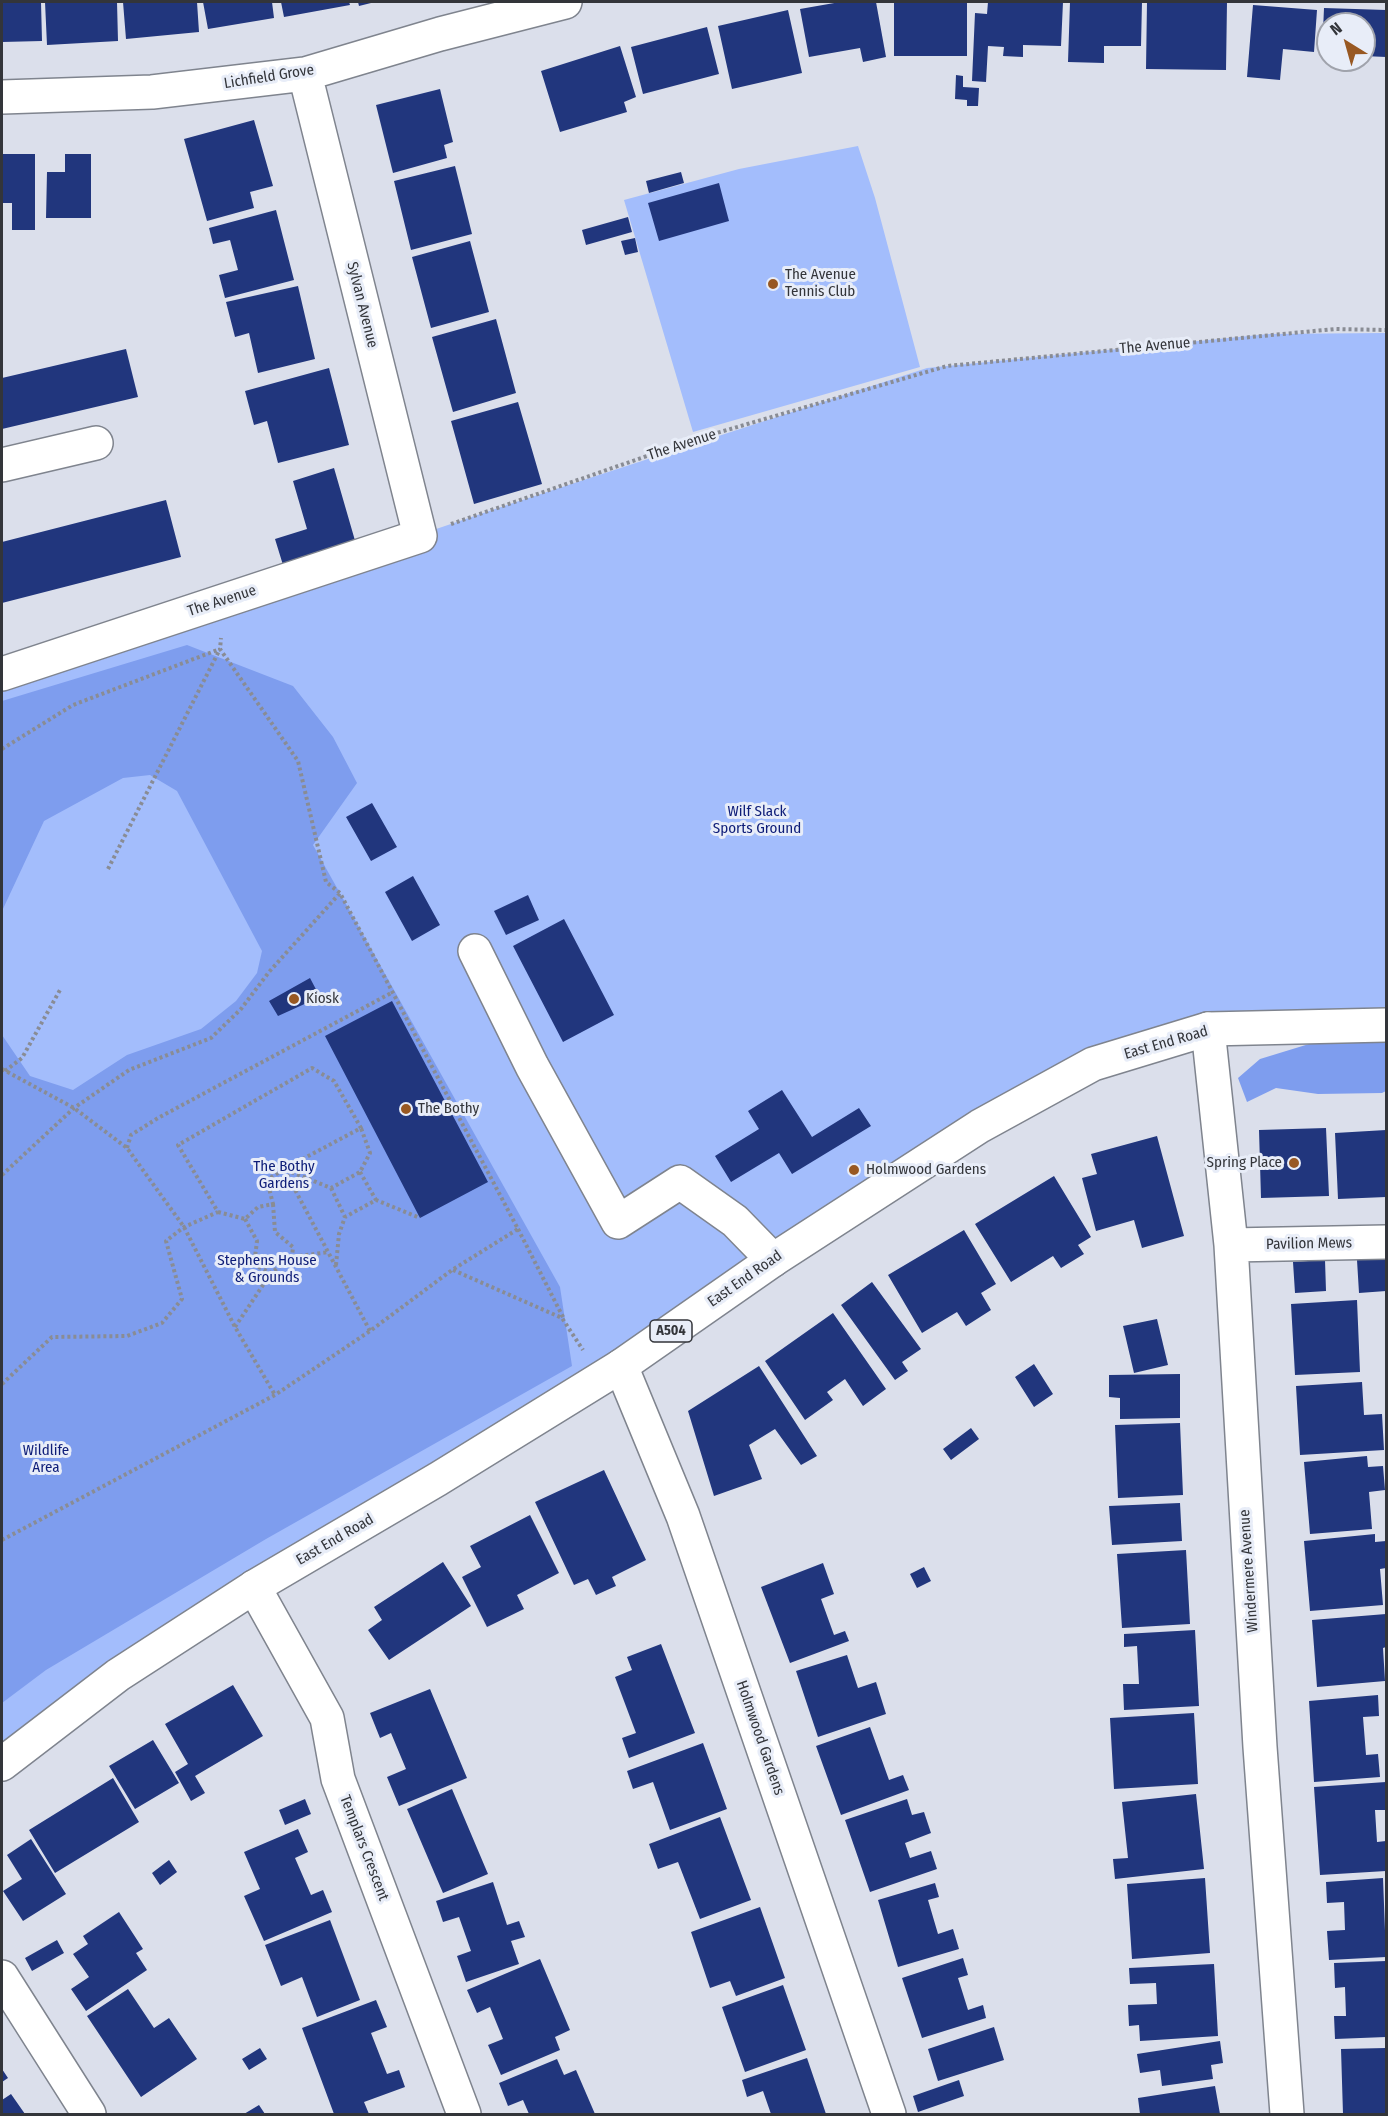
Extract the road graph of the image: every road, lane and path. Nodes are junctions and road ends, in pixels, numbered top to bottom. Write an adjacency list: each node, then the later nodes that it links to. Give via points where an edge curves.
1 (565, 2): 2 (street, Lichfield Grove)
2 (305, 74): 3 (street, Lichfield Grove, via 152,93); 7 (street, Sylvan Avenue)
3 (2, 97)
4 (1386, 330): 7 (path, The Avenue, via 1335,330 947,366 696,439)
5 (96, 443): 6 (street)
6 (2, 465)
7 (420, 536): 10 (street, The Avenue)
8 (222, 626): 9 (path)
9 (220, 649): 11 (path, via 73,705); 12 (path); 13 (path, via 297,761 326,882)
10 (2, 674)
11 (2, 749)
12 (108, 868)
13 (340, 893): 16 (path); 20 (path, via 241,1009 211,1038 129,1070)
14 (475, 951): 39 (street, via 532,1066 618,1222 680,1182 735,1221)
15 (60, 990): 19 (path, via 22,1058)
16 (393, 992): 22 (path, via 158,1118 131,1135); 34 (path)
17 (1386, 1025): 18 (street, East End Road / A504)
18 (1208, 1029): 36 (street, Windermere Avenue); 39 (street, East End Road / A504, via 1093,1064 980,1126)
19 (3, 1070): 20 (path)
20 (74, 1108): 22 (path); 25 (path)
21 (361, 1128): 23 (path); 24 (path, via 370,1152); 29 (path, via 334,1081 312,1068 178,1145)
22 (127, 1148): 33 (path)
23 (284, 1169): 26 (path); 28 (path, via 267,1180); 37 (path)
24 (360, 1172): 26 (path); 27 (path)
25 (2, 1175)
26 (331, 1188): 30 (path)
27 (376, 1200): 30 (path); 31 (path)
28 (273, 1204): 32 (path, via 258,1207); 38 (path, via 276,1232 293,1247)
29 (218, 1212): 32 (path); 33 (path)
30 (345, 1217): 40 (path)
31 (420, 1218)
32 (244, 1219): 42 (path, via 257,1242 254,1265)
33 (184, 1227): 44 (path); 47 (path, via 166,1240 182,1299 162,1323 127,1336 52,1337)
34 (518, 1229): 41 (path); 43 (path)
35 (1386, 1242): 36 (street, Pavilion Mews)
36 (1231, 1245): 56 (street, Windermere Avenue, via 1258,1724)
37 (329, 1252): 38 (path); 40 (path)
38 (292, 1257): 42 (path)
39 (773, 1260): 46 (street, East End Road / A504)
40 (336, 1266): 45 (path)
41 (452, 1270): 45 (path); 46 (path, via 562,1318 585,1353)
42 (272, 1273): 44 (path)
43 (565, 1319)
44 (235, 1327): 48 (path)
45 (370, 1331): 48 (path)
46 (609, 1373): 50 (street, East End Road / A504); 55 (street, Holmwood Gardens, via 683,1516)
47 (2, 1384)
48 (275, 1395): 49 (path)
49 (2, 1540)
50 (254, 1587): 51 (street, East End Road / A504, via 118,1675); 54 (street, Templars Crescent, via 327,1718 338,1779)
51 (2, 1764)
52 (2, 1977): 53 (street)
53 (90, 2115)
54 (464, 2115)
55 (889, 2115)
56 (1287, 2115)

